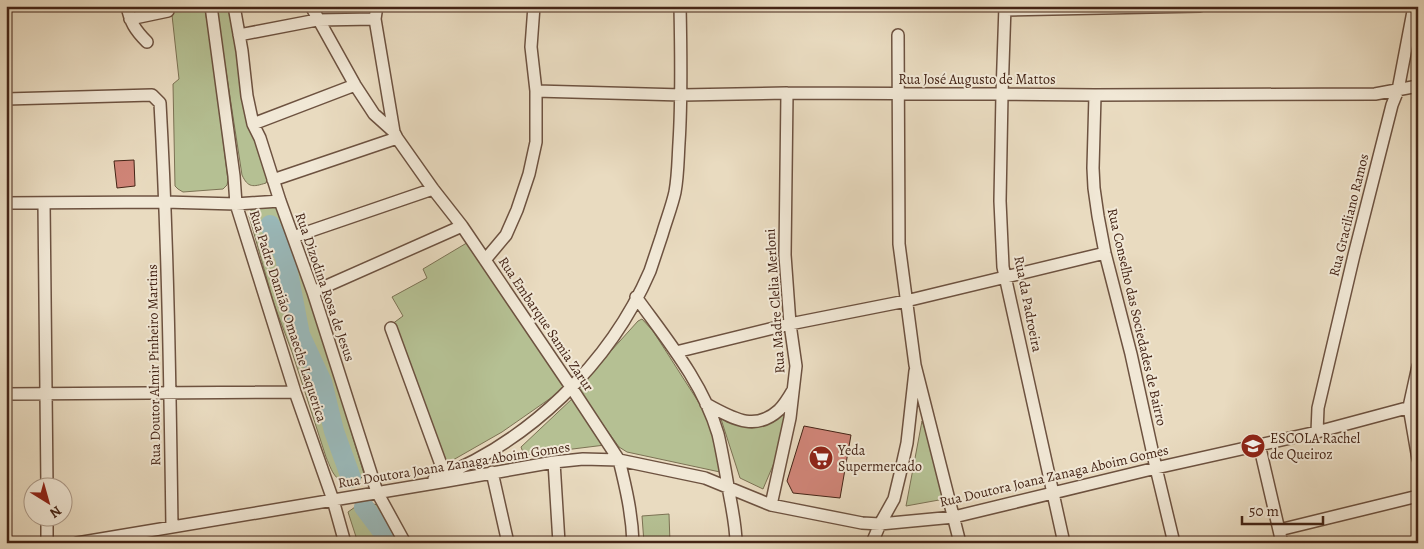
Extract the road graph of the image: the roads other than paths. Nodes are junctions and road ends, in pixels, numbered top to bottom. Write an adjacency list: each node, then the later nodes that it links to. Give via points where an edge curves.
1 (127, 6): 13 (street)
2 (211, 6): 37 (street)
3 (234, 6): 16 (street, Rua Dizodina Rosa de Jesus)
4 (311, 6): 15 (street)
5 (377, 6): 14 (street)
6 (534, 6): 22 (street, via 531,47)
7 (680, 6): 26 (street)
8 (1200, 6): 10 (street)
9 (1414, 6): 21 (street, Rua Graciliano Ramos)
10 (1151, 7): 11 (street)
11 (1006, 8): 25 (street, Rua da Padroeira)
12 (168, 11): 13 (street)
13 (130, 19): 18 (street)
14 (375, 19): 15 (street); 30 (street)
15 (318, 20): 16 (street); 19 (street)
16 (238, 35): 29 (street, Rua Dizodina Rosa de Jesus)
17 (898, 35): 24 (street)
18 (147, 42)
19 (355, 85): 29 (street); 30 (street, via 374,114)
20 (1418, 86): 21 (street, Rua José Augusto de Mattos)
21 (1398, 90): 27 (street, Rua José Augusto de Mattos, via 1375,94); 59 (street, Rua Graciliano Ramos, via 1354,255 1318,408)
22 (536, 91): 26 (street, Rua José Augusto de Mattos); 41 (street, via 536,142 529,174 506,235)
23 (787, 93): 24 (street, Rua José Augusto de Mattos); 26 (street, Rua José Augusto de Mattos); 46 (street, Rua Madre Clelia Merloni, via 785,255)
24 (898, 94): 25 (street, Rua José Augusto de Mattos); 45 (street, via 899,244)
25 (1002, 94): 27 (street, Rua José Augusto de Mattos); 42 (street, Rua da Padroeira, via 1000,201)
26 (682, 95): 44 (street, via 675,192 650,271)
27 (1095, 95): 40 (street, Rua Conselho das Sociedades de Bairro, via 1094,188)
28 (6, 99): 34 (street, via 152,95 160,102)
29 (253, 124): 31 (street, Rua Dizodina Rosa de Jesus)
30 (396, 135): 31 (street); 32 (street, Rua Embarque Samia Zarur)
31 (273, 180): 33 (street, Rua Dizodina Rosa de Jesus)
32 (433, 189): 38 (street, Rua Embarque Samia Zarur); 39 (street)
33 (280, 201): 37 (street); 39 (street, Rua Dizodina Rosa de Jesus)
34 (166, 202): 36 (street, Rua Padre Damião Omaeche Laquerica); 37 (street, Rua Padre Damião Omaeche Laquerica); 54 (street, Rua Doutor Almir Pinheiro Martins)
35 (6, 203): 36 (street, Rua Padre Damião Omaeche Laquerica)
36 (44, 203): 56 (street)
37 (236, 204): 53 (street, Rua Padre Damião Omaeche Laquerica)
38 (462, 226): 41 (street, Rua Embarque Samia Zarur); 43 (street)
39 (293, 237): 43 (street, Rua Dizodina Rosa de Jesus)
40 (1105, 253): 42 (street); 64 (street, Rua Conselho das Sociedades de Bairro)
41 (485, 260): 51 (street, Rua Embarque Samia Zarur)
42 (1005, 278): 45 (street); 70 (street, Rua da Padroeira)
43 (313, 292): 69 (street, Rua Dizodina Rosa de Jesus)
44 (636, 297): 48 (street); 51 (street, via 619,328)
45 (906, 301): 46 (street); 49 (street)
46 (790, 324): 48 (street); 52 (street, Rua Madre Clelia Merloni, via 796,366)
47 (391, 328): 67 (street)
48 (676, 352): 57 (street)
49 (915, 365): 74 (street); 75 (street, via 901,470 894,499)
50 (1418, 366): 58 (street)
51 (572, 387): 62 (street, Rua Embarque Samia Zarur); 67 (street, via 532,423)
52 (794, 389): 57 (street, via 768,418 752,422 736,420); 73 (street, Rua Madre Clelia Merloni)
53 (295, 392): 54 (street); 72 (street, Rua Padre Damião Omaeche Laquerica)
54 (170, 393): 56 (street); 77 (street, Rua Doutor Almir Pinheiro Martins)
55 (6, 394): 56 (street)
56 (47, 394): 66 (street)
57 (706, 404): 68 (street, via 717,433)
58 (1413, 406): 59 (street, Rua Doutora Joana Zanaga Aboim Gomes); 61 (street)
59 (1317, 432): 60 (street, Rua Doutora Joana Zanaga Aboim Gomes)
60 (1259, 444): 64 (street, Rua Doutora Joana Zanaga Aboim Gomes); 78 (street)
61 (1418, 459)
62 (619, 460): 63 (street, Rua Doutora Joana Zanaga Aboim Gomes); 68 (street, Rua Doutora Joana Zanaga Aboim Gomes, via 705,478); 85 (street, Rua Embarque Samia Zarur, via 628,495)
63 (554, 462): 65 (street, Rua Doutora Joana Zanaga Aboim Gomes); 84 (street)
64 (1156, 468): 70 (street, Rua Doutora Joana Zanaga Aboim Gomes); 90 (street, Rua Conselho das Sociedades de Bairro)
65 (492, 472): 67 (street, Rua Doutora Joana Zanaga Aboim Gomes); 83 (street)
66 (47, 476)
67 (446, 478): 69 (street, Rua Doutora Joana Zanaga Aboim Gomes)
68 (728, 487): 73 (street, Rua Doutora Joana Zanaga Aboim Gomes); 86 (street)
69 (377, 492): 72 (street, Rua Doutora Joana Zanaga Aboim Gomes); 82 (street, Rua Dizodina Rosa de Jesus)
70 (1053, 493): 74 (street, Rua Doutora Joana Zanaga Aboim Gomes); 89 (street, Rua da Padroeira)
71 (1418, 496): 78 (street)
72 (332, 500): 77 (street, Rua Doutora Joana Zanaga Aboim Gomes); 81 (street, Rua Padre Damião Omaeche Laquerica)
73 (771, 505): 75 (street, Rua Doutora Joana Zanaga Aboim Gomes)
74 (954, 517): 75 (street, Rua Doutora Joana Zanaga Aboim Gomes); 88 (street)
75 (880, 524): 87 (street)
76 (47, 526): 79 (street)
77 (172, 527): 80 (street, Rua Doutora Joana Zanaga Aboim Gomes)
78 (1280, 530): 91 (street)
79 (48, 543)
80 (77, 543)
81 (345, 543)
82 (405, 543)
83 (508, 543)
84 (559, 543)
85 (633, 543)
86 (736, 543)
87 (872, 543)
88 (960, 543)
89 (1064, 543)
90 (1174, 543)
91 (1282, 543)

